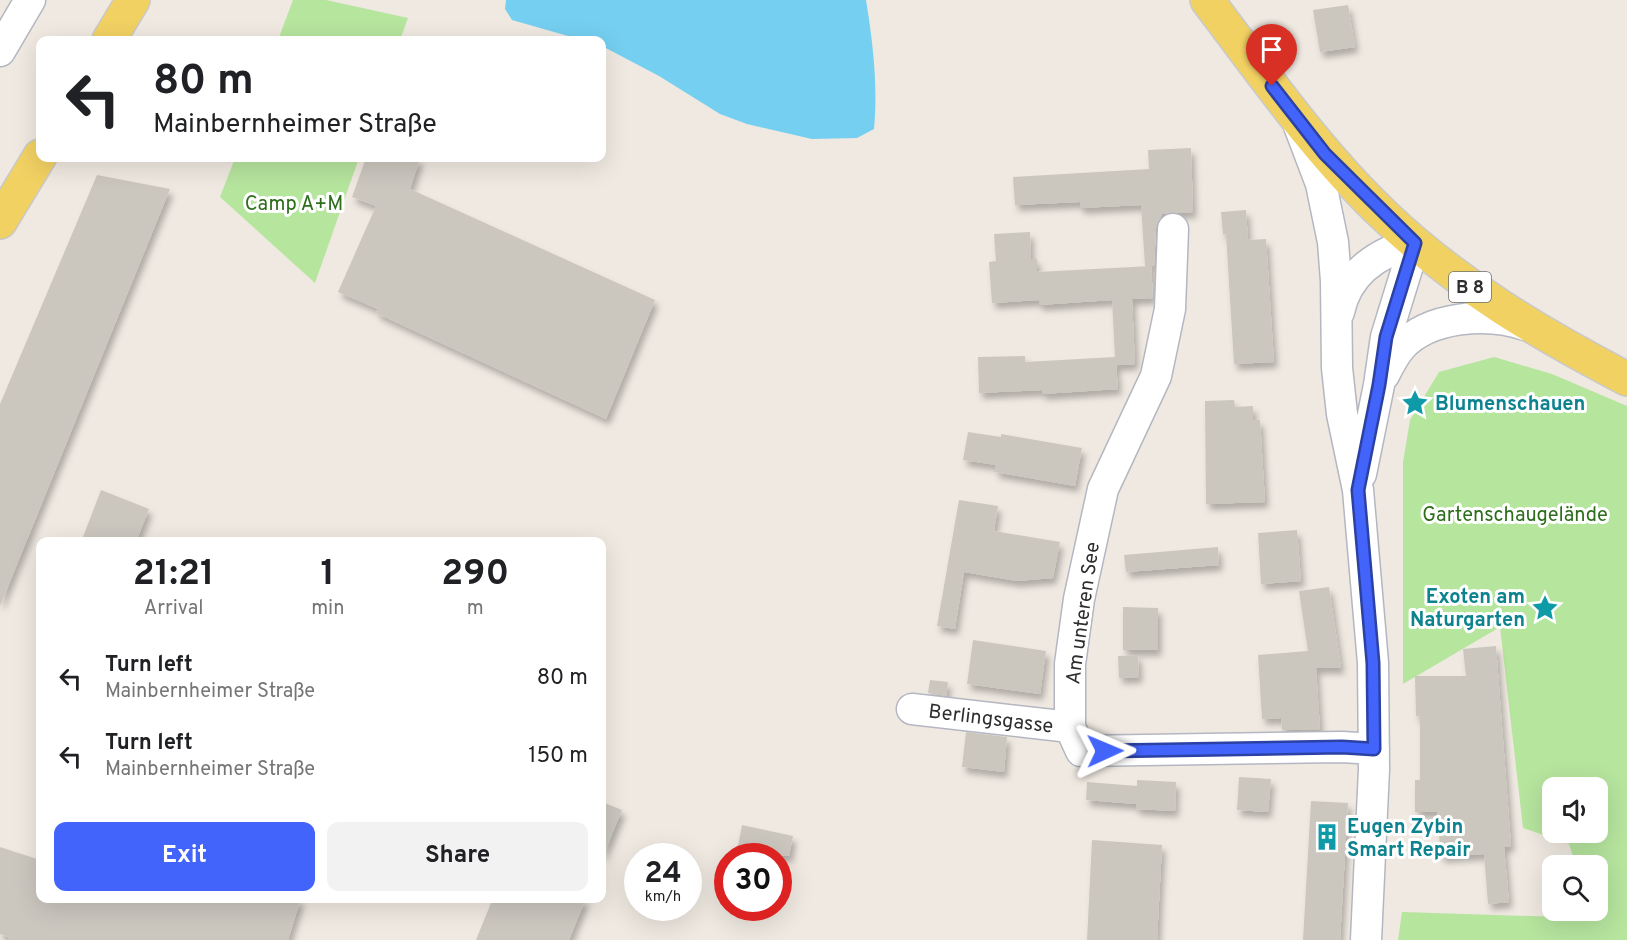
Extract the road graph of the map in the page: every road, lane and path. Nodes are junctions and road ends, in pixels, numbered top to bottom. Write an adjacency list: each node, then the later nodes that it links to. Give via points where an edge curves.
1 (30, 0): 5 (street)
2 (133, 0): 4 (main road)
3 (1207, 0): 6 (main road, B 8)
4 (111, 36)
5 (0, 51)
6 (1295, 117): 10 (main road, B 8, via 1358,189); 11 (street, via 1328,213)
7 (36, 162): 8 (main road)
8 (0, 222)
9 (1173, 229): 17 (street, Am unteren See, via 1170,309 1156,376 1103,489 1079,599 1070,664)
10 (1415, 243): 11 (street, via 1395,248 1367,264 1347,290); 12 (main road, B 8); 14 (street, via 1386,337)
11 (1337, 321): 15 (street, via 1342,414)
12 (1528, 326): 13 (main road, B 8); 14 (street, via 1509,319 1451,321 1403,345)
13 (1627, 379)
14 (1379, 385): 15 (street)
15 (1358, 490): 18 (street, via 1373,663)
16 (912, 709): 17 (street, Berlingsgasse)
17 (1070, 727): 18 (street, via 1081,751)
18 (1374, 749): 19 (street)
19 (1366, 940)

